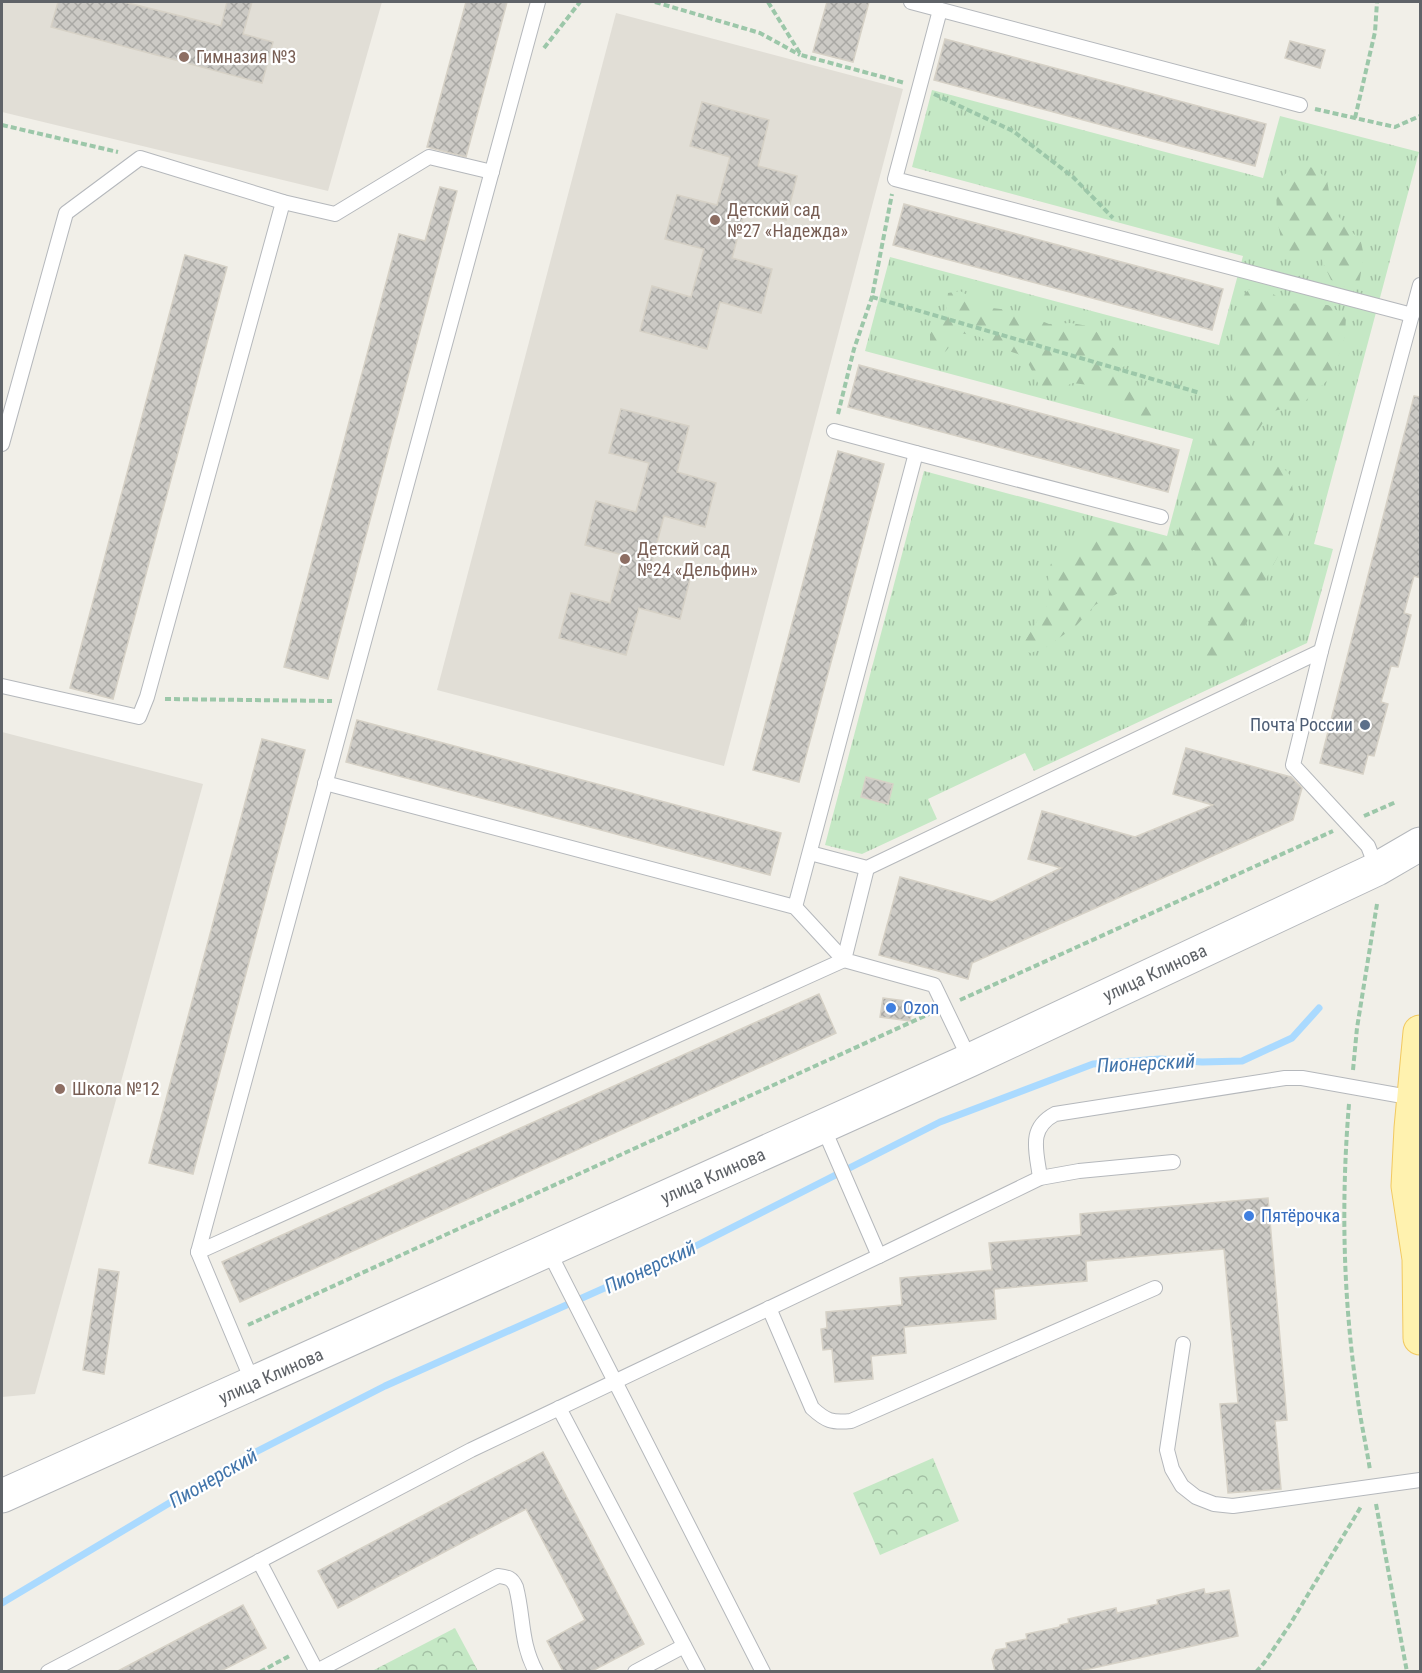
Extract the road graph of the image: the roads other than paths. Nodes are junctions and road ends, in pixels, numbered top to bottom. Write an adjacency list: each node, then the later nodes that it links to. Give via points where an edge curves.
1 (538, 2): 5 (lane)
2 (910, 2): 3 (lane)
3 (940, 10): 4 (lane); 8 (lane, via 895,179)
4 (1300, 105)
5 (492, 172): 6 (lane, via 429,157 335,214); 15 (lane)
6 (283, 202): 10 (lane, via 140,158 66,213); 14 (lane, via 139,717)
7 (1420, 285): 8 (lane)
8 (1412, 315): 13 (lane)
9 (834, 431): 11 (lane)
10 (2, 444)
11 (916, 453): 12 (lane); 17 (lane)
12 (1161, 517)
13 (1321, 651): 18 (lane); 19 (lane, via 1293,765 1368,846)
14 (2, 686)
15 (325, 783): 20 (lane); 29 (lane)
16 (1420, 844): 19 (street, улица Клинова)
17 (810, 853): 18 (lane); 20 (lane)
18 (867, 868): 21 (lane)
19 (1377, 869): 23 (street, улица Клинова)
20 (795, 907): 21 (lane)
21 (844, 960): 23 (lane, via 934,985); 29 (lane)
22 (1420, 1032): 24 (main road)
23 (970, 1060): 25 (street, улица Клинова)
24 (1414, 1098): 27 (lane, via 1285,1078 1055,1114 1039,1126 1035,1142); 31 (main road, via 1408,1186)
25 (823, 1127): 28 (street, улица Клинова); 30 (lane)
26 (1173, 1162): 27 (lane)
27 (1040, 1178): 30 (lane)
28 (548, 1250): 36 (lane); 37 (street, улица Клинова)
29 (198, 1252): 37 (lane)
30 (879, 1256): 33 (lane)
31 (1420, 1257): 34 (main road)
32 (1155, 1288): 33 (lane, via 851,1420 836,1422 823,1418 812,1408)
33 (769, 1308): 36 (lane)
34 (1420, 1338)
35 (1183, 1344): 39 (lane, via 1167,1450 1182,1486 1196,1497 1233,1506)
36 (615, 1381): 38 (lane); 48 (lane)
37 (254, 1384): 40 (street, улица Клинова)
38 (558, 1408): 41 (lane); 42 (lane)
39 (1420, 1480)
40 (2, 1496)
41 (259, 1561): 43 (lane); 44 (lane)
42 (684, 1646): 46 (lane); 47 (lane)
43 (48, 1671)
44 (317, 1671): 45 (lane, via 498,1576 512,1579 516,1587 525,1644)
45 (536, 1671)
46 (635, 1671)
47 (698, 1671)
48 (763, 1671)

